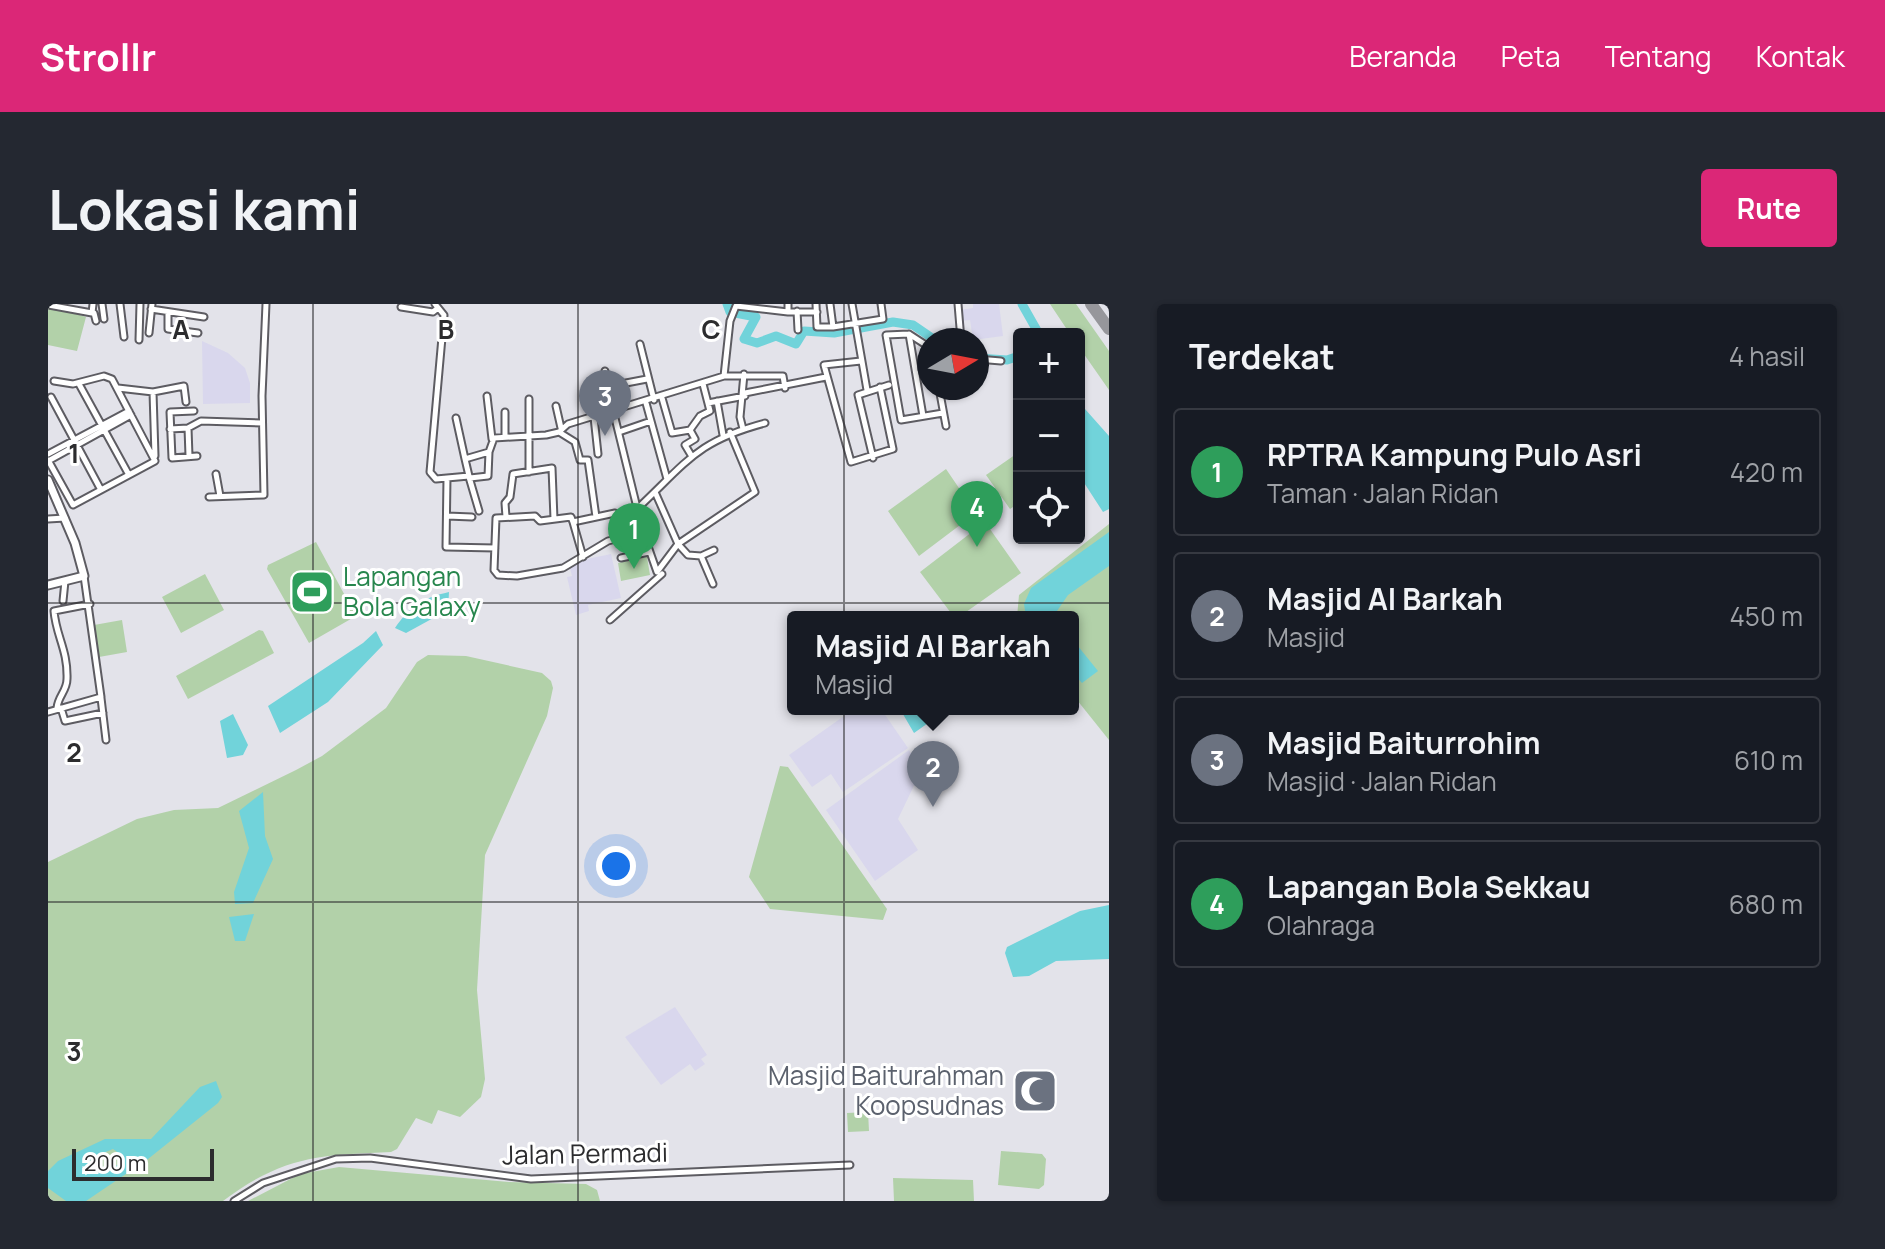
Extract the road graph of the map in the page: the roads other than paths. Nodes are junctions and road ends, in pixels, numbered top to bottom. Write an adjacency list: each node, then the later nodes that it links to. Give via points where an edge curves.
1 (93, 304): 23 (street)
2 (102, 304): 25 (street)
3 (120, 304): 34 (street)
4 (140, 304): 36 (street)
5 (266, 304): 77 (street)
6 (788, 304): 21 (street)
7 (816, 304): 22 (street)
8 (830, 304): 28 (street)
9 (881, 304): 27 (street, via 883,319)
10 (958, 304): 29 (street)
11 (48, 305): 12 (street)
12 (57, 305): 23 (street)
13 (852, 305): 27 (street)
14 (414, 306): 15 (street, via 433,312); 18 (street)
15 (436, 306): 108 (street, via 444,315 431,475)
16 (756, 306): 21 (street); 43 (street, via 734,309)
17 (152, 307): 20 (street); 31 (street)
18 (401, 307)
19 (797, 311): 21 (street); 22 (street); 30 (street)
20 (168, 312): 24 (street); 32 (street, via 168,329)
21 (788, 312)
22 (817, 312): 28 (street, via 817,327)
23 (94, 313): 26 (street)
24 (204, 317)
25 (104, 319)
26 (96, 321)
27 (856, 325): 28 (street); 39 (street)
28 (833, 327)
29 (960, 328)
30 (798, 330)
31 (149, 333)
32 (198, 333)
33 (909, 334): 35 (street); 73 (street); 73 (street, via 886,335 901,420)
34 (124, 337)
35 (917, 339)
36 (139, 340)
37 (640, 344): 45 (street)
38 (989, 360): 40 (street)
39 (861, 361): 44 (street, via 824,365); 54 (street)
40 (1001, 361)
41 (605, 371): 51 (street)
42 (744, 374): 43 (street); 53 (street, via 782,375); 56 (street)
43 (724, 376): 49 (street)
44 (824, 377): 53 (street); 100 (street, via 849,458)
45 (647, 379): 51 (street); 61 (street)
46 (54, 381): 48 (street)
47 (115, 383): 48 (street, via 104,376); 55 (street); 71 (street)
48 (79, 384): 80 (street)
49 (703, 384): 59 (street); 66 (street)
50 (889, 385): 52 (street)
51 (605, 387): 68 (street)
52 (880, 387): 54 (street); 100 (street, via 891,450)
53 (785, 388): 56 (street)
54 (867, 390): 100 (street, via 858,395)
55 (153, 392): 64 (street, via 185,386); 93 (street)
56 (745, 395): 63 (street); 83 (street)
57 (487, 396): 91 (street)
58 (51, 397): 94 (street)
59 (662, 398): 61 (street); 85 (street, via 672,433)
60 (529, 399): 90 (street)
61 (654, 400): 65 (street)
62 (941, 400): 72 (street)
63 (717, 401): 66 (street); 88 (street)
64 (186, 402)
65 (646, 403): 68 (street); 76 (street)
66 (708, 403): 85 (street, via 710,411)
67 (556, 406): 84 (street)
68 (612, 410): 74 (street); 86 (street)
69 (194, 411): 82 (street, via 170,412)
70 (505, 412): 89 (street)
71 (130, 413): 80 (street); 92 (street)
72 (943, 413): 73 (street); 79 (street)
73 (923, 416)
74 (594, 417): 84 (street); 96 (street)
75 (456, 418): 102 (street)
76 (651, 421): 86 (street); 109 (street)
77 (262, 423): 81 (street, via 201,421); 113 (street, via 263,496)
78 (765, 423): 83 (street)
79 (946, 426)
80 (103, 428): 94 (street); 106 (street)
81 (188, 428): 82 (street); 98 (street)
82 (170, 429): 98 (street, via 172,458)
83 (743, 429): 87 (street)
84 (560, 430): 90 (street); 120 (street, via 575,442 580,460 588,460)
85 (690, 430): 97 (street, via 695,439 685,446)
86 (619, 432): 116 (street)
87 (730, 432): 88 (street); 126 (street, via 755,492)
88 (723, 435): 97 (street)
89 (505, 437): 90 (street); 91 (street)
90 (531, 437): 104 (street)
91 (492, 440): 95 (street)
92 (146, 442): 93 (street); 103 (street)
93 (155, 442): 103 (street)
94 (74, 443): 101 (street); 111 (street)
95 (489, 452): 102 (street); 107 (street, via 488,476)
96 (598, 454)
97 (691, 455): 109 (street)
98 (189, 456): 99 (street)
99 (197, 456)
100 (873, 458)
101 (48, 459): 111 (street, via 73,505)
102 (465, 459): 107 (street)
103 (155, 461): 106 (street)
104 (529, 472): 119 (street, via 513,474); 123 (street, via 552,468)
105 (216, 474): 113 (street)
106 (129, 475): 111 (street)
107 (469, 477): 108 (street); 115 (street)
108 (447, 478): 117 (street)
109 (667, 479): 112 (street)
110 (48, 480): 121 (street)
111 (101, 490)
112 (655, 492): 116 (street); 126 (street)
113 (220, 496): 114 (street)
114 (209, 497)
115 (479, 511)
116 (639, 511): 120 (street, via 623,518 616,512); 125 (street)
117 (447, 516): 118 (street); 127 (street, via 450,549)
118 (472, 517)
119 (506, 517): 123 (street); 127 (street, via 495,519)
120 (596, 517): 124 (street)
121 (66, 518): 122 (street); 134 (street)
122 (48, 519)
123 (554, 519): 124 (street, via 571,517)
124 (573, 522): 131 (street)
125 (643, 532): 129 (street); 131 (street, via 608,541)
126 (678, 544): 130 (street, via 688,555); 133 (street)
127 (495, 548): 131 (street, via 498,575 563,568)
128 (714, 550): 130 (street)
129 (649, 552): 132 (street); 133 (street)
130 (701, 556): 136 (street)
131 (583, 557)
132 (621, 558)
133 (660, 573): 140 (street)
134 (84, 576): 135 (street); 139 (street)
135 (65, 581): 137 (street); 138 (street)
136 (713, 584)
137 (48, 585)
138 (63, 601)
139 (90, 604): 141 (street); 142 (street, via 54,611 66,650 68,683)
140 (610, 620)
141 (101, 696): 142 (street); 144 (street)
142 (59, 708): 143 (street); 144 (street, via 65,721)
143 (48, 712)
144 (103, 713): 145 (street)
145 (106, 740)
146 (850, 1165): 147 (street, Jalan Permadi, via 531,1179 370,1158 336,1159 263,1183)
147 (234, 1201)

